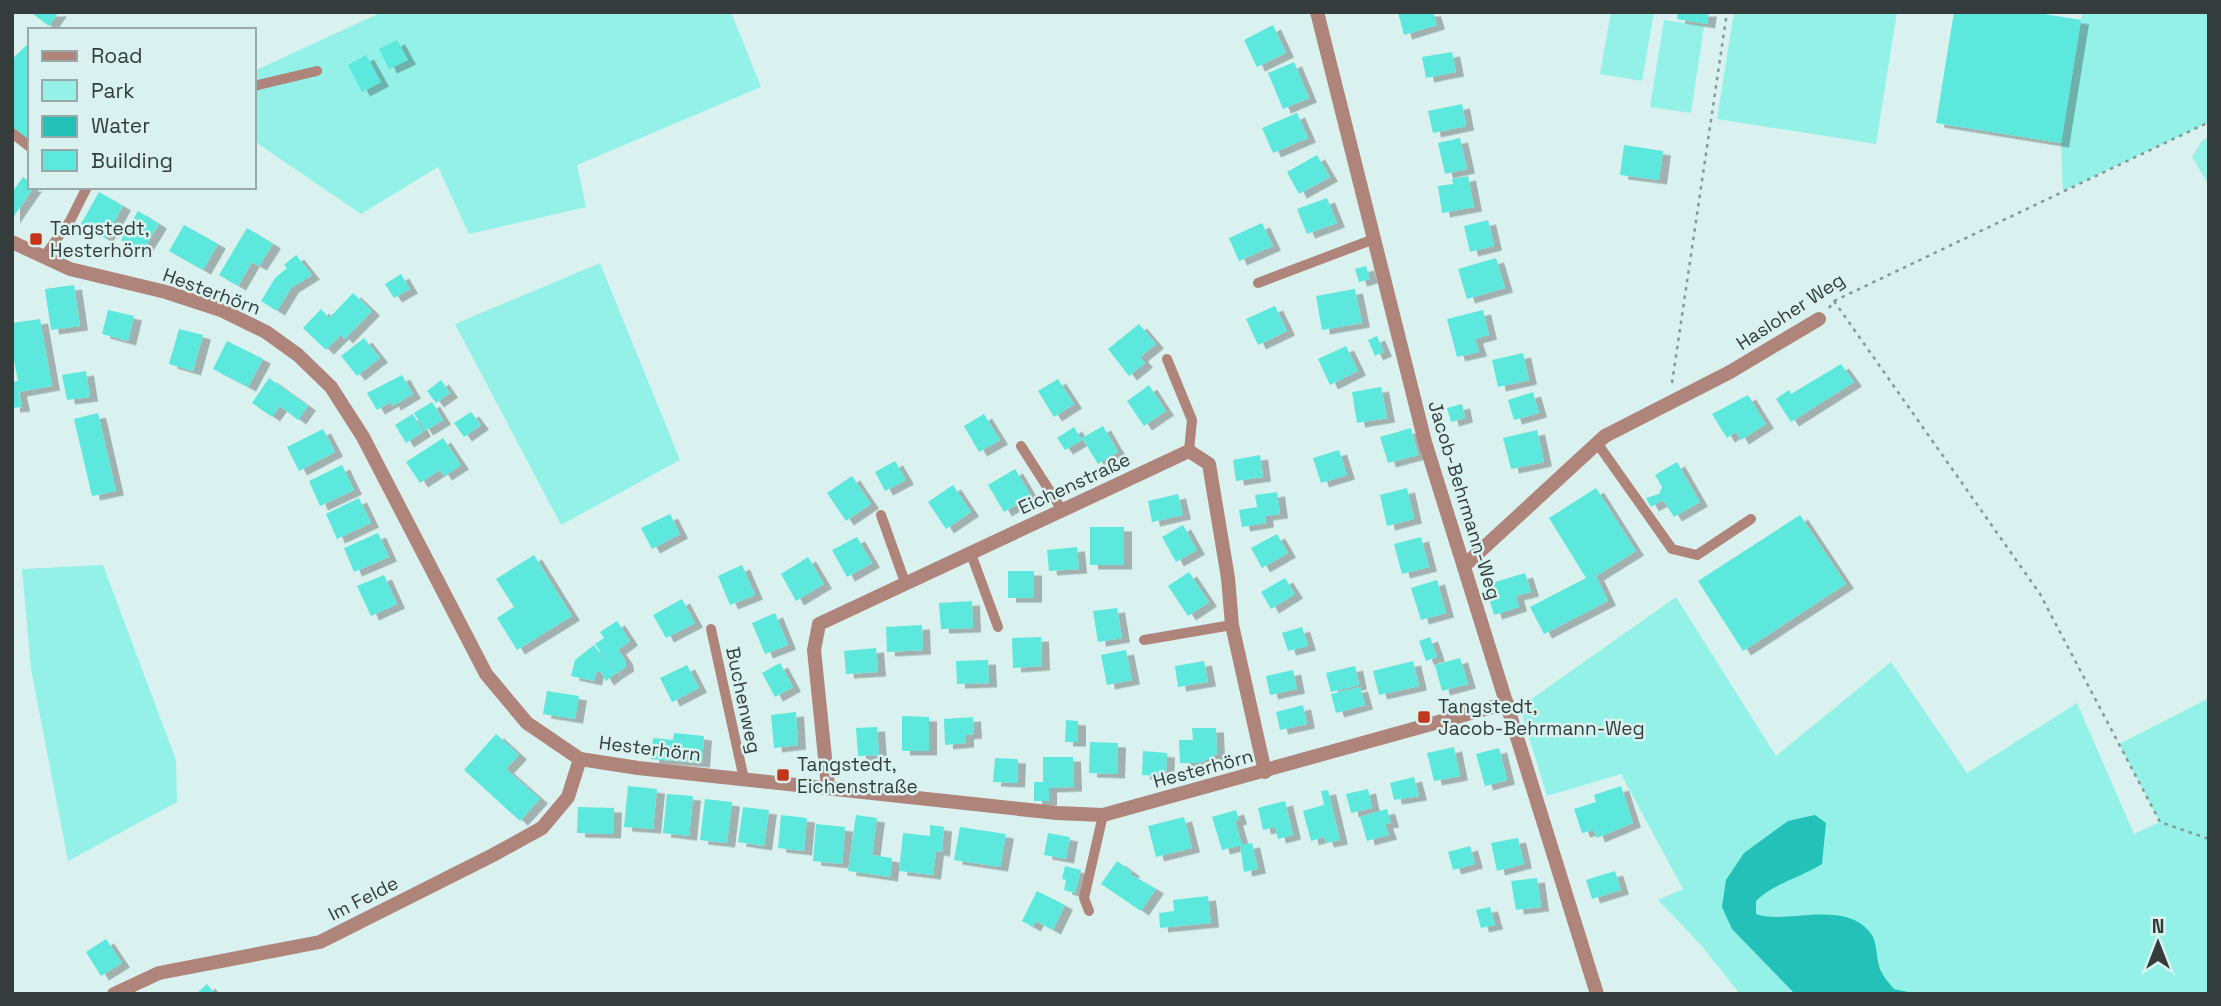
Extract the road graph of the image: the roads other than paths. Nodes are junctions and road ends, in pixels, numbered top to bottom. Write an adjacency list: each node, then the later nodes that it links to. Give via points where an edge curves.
1 (1317, 12): 7 (street, Jacob-Behrmann-Weg)
2 (317, 71): 3 (lane)
3 (256, 86)
4 (12, 133): 5 (lane)
5 (28, 145)
6 (86, 189): 9 (lane)
7 (1374, 239): 10 (lane); 20 (street, Jacob-Behrmann-Weg, via 1425,442)
8 (12, 242): 9 (street, Hesterhörn)
9 (43, 258): 27 (street, Hesterhörn, via 221,310 266,332 298,355 331,387 363,438 486,674 527,723)
10 (1258, 283)
11 (1819, 319): 13 (street, Hasloher Weg)
12 (1167, 359): 15 (lane, via 1192,420)
13 (1597, 443): 18 (lane, via 1672,549 1697,555); 20 (street, Hasloher Weg)
14 (1021, 446): 16 (lane)
15 (1189, 451): 16 (street, Eichenstraße); 22 (street, via 1209,464)
16 (1062, 510): 19 (street, Eichenstraße)
17 (881, 515): 21 (lane)
18 (1751, 519)
19 (971, 554): 21 (street, Eichenstraße); 23 (lane)
20 (1465, 565): 26 (street, Jacob-Behrmann-Weg)
21 (906, 585): 30 (street, Eichenstraße, via 819,624 814,650)
22 (1232, 625): 25 (lane); 28 (street)
23 (998, 626)
24 (711, 629): 29 (lane, Buchenweg)
25 (1144, 640)
26 (1507, 703): 28 (street, Hesterhörn); 34 (street, Jacob-Behrmann-Weg)
27 (580, 759): 29 (street, Hesterhörn); 33 (street, Im Felde, via 568,797 541,828 481,862 320,942 159,973)
28 (1265, 772): 31 (street, Hesterhörn)
29 (744, 779): 30 (street, Hesterhörn)
30 (828, 787): 31 (street, Hesterhörn)
31 (1103, 815): 32 (lane, via 1084,898)
32 (1089, 911)
33 (114, 994)
34 (1597, 994)

